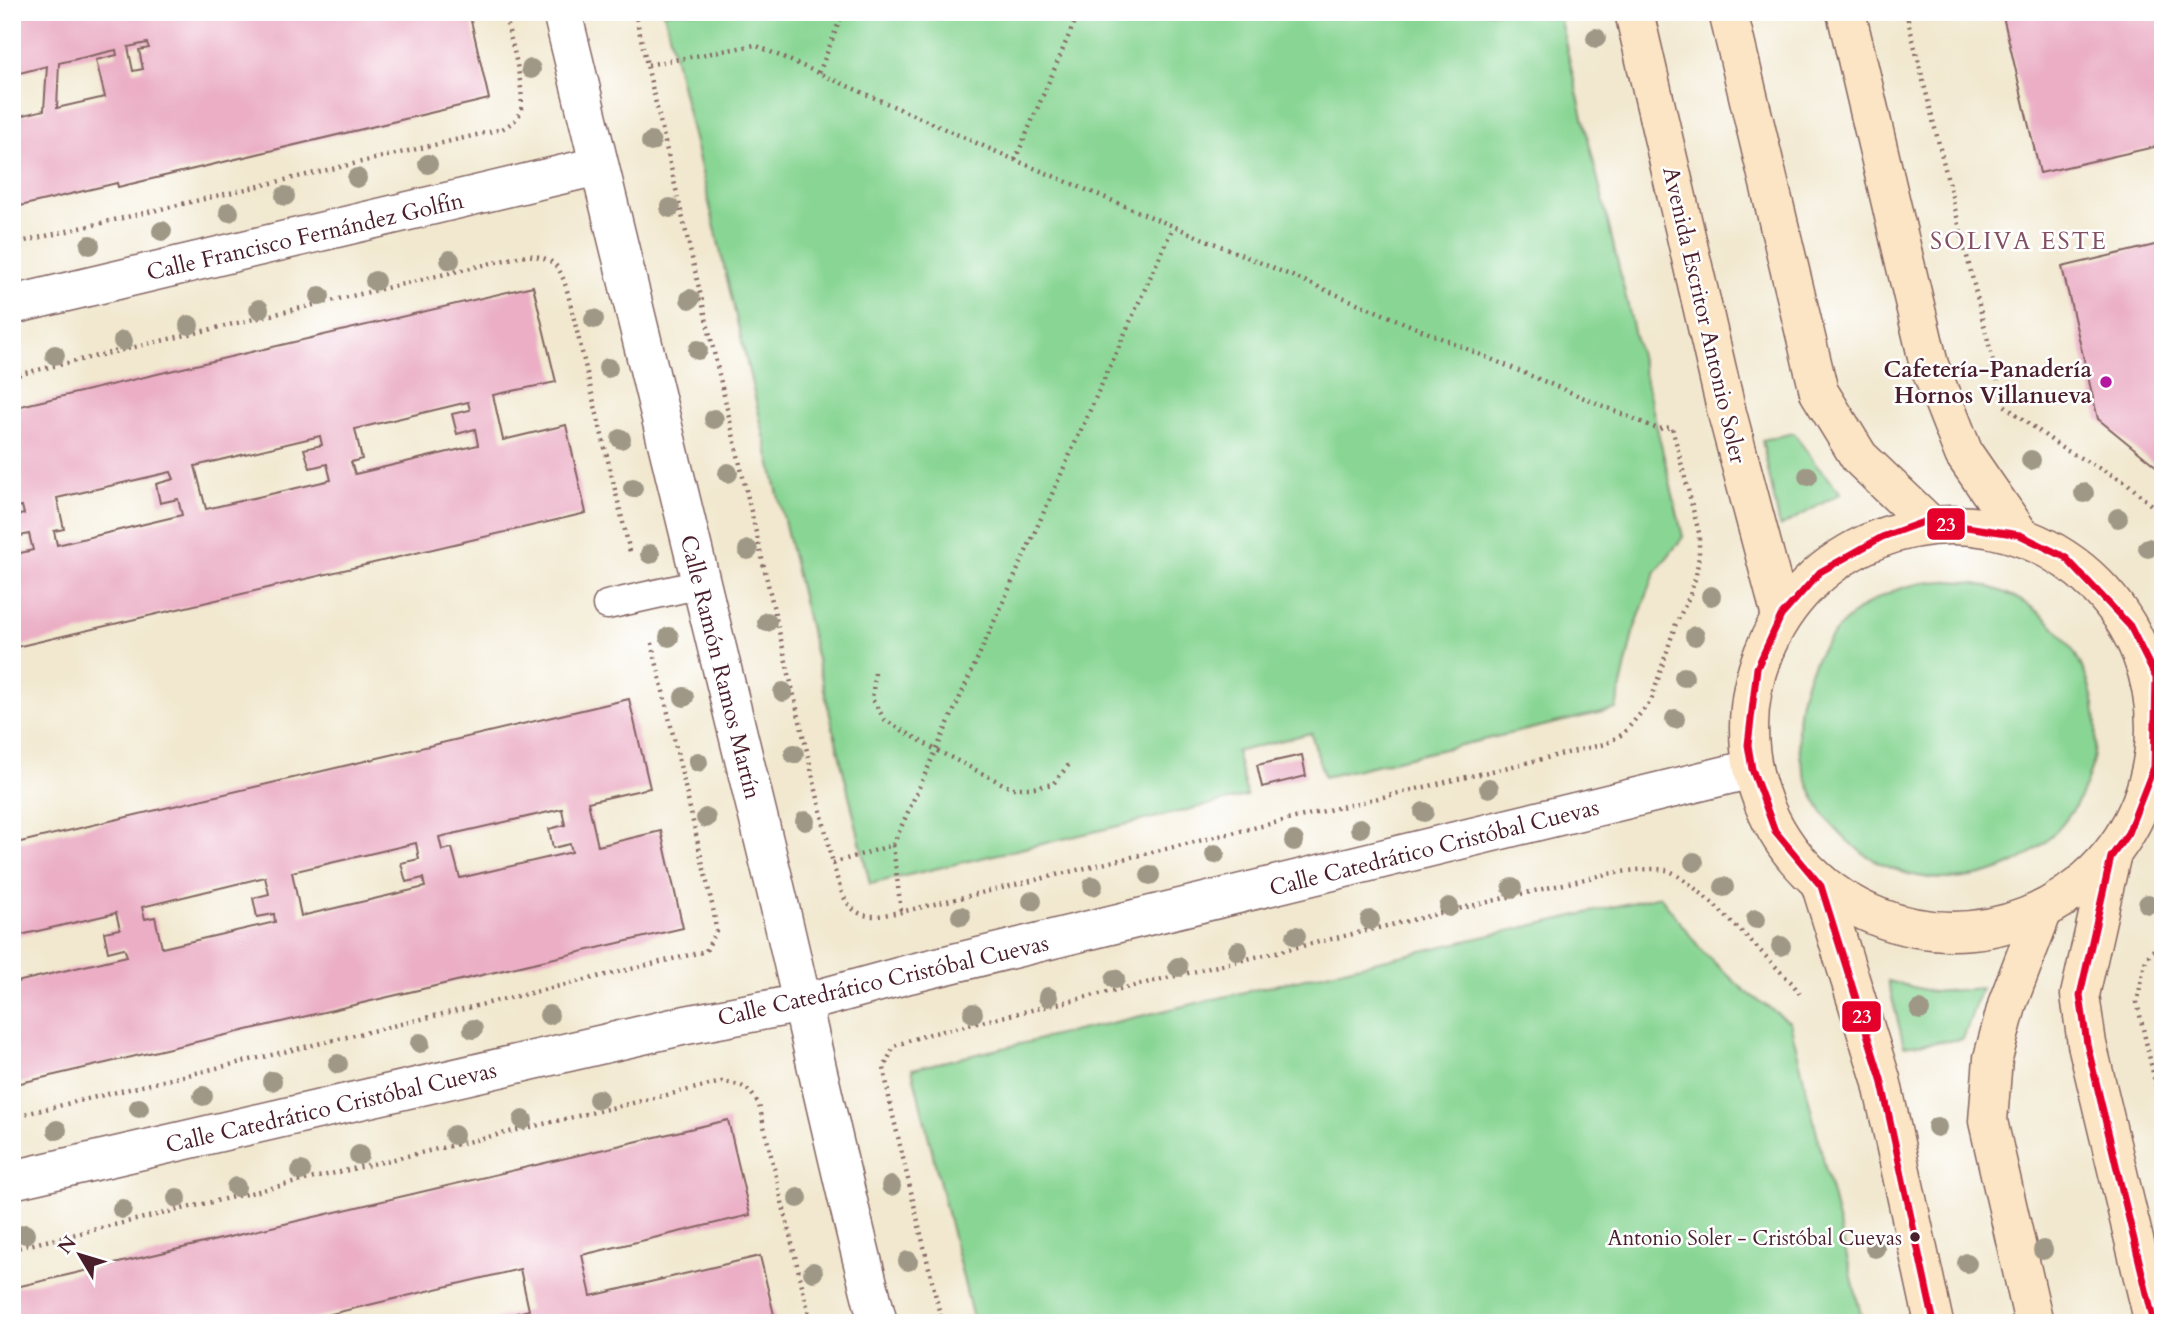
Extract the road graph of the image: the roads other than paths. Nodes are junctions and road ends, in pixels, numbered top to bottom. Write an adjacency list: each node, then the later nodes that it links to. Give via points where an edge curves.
1 (562, 12): 5 (street, Calle Ramón Ramos Martín)
2 (1634, 12): 11 (street, Avenida Escritor Antonio Soler, via 1727,413)
3 (1728, 12): 7 (street, via 1819,391 1859,457)
4 (1846, 12): 8 (street, via 1929,365 1964,454)
5 (598, 166): 6 (street, Calle Francisco Fernández Golfín); 9 (street, Calle Ramón Ramos Martín)
6 (12, 305)
7 (1926, 521): 8 (street); 11 (street, via 1882,537 1820,572)
8 (2021, 535): 12 (street, via 2065,557 2130,626)
9 (701, 584): 10 (lane); 17 (street, Calle Ramón Ramos Martín)
10 (607, 606)
11 (1781, 616): 13 (street, via 1757,668 1748,745)
12 (2160, 678): 14 (street, via 2154,767 2128,834)
13 (1752, 769): 15 (street, via 1775,831); 17 (street, Calle Catedrático Cristóbal Cuevas)
14 (2111, 857): 16 (street); 22 (street, via 2080,995 2087,1044)
15 (1821, 886): 16 (street, via 1876,921 1962,933); 20 (street, via 1881,1079)
16 (2042, 913): 21 (street, via 2008,1002 1993,1058 1988,1121)
17 (803, 1003): 18 (street, Calle Catedrático Cristóbal Cuevas, via 686,1025); 19 (street, Calle Ramón Ramos Martín)
18 (12, 1180)
19 (878, 1323)
20 (1934, 1323)
21 (2034, 1323)
22 (2154, 1323)

